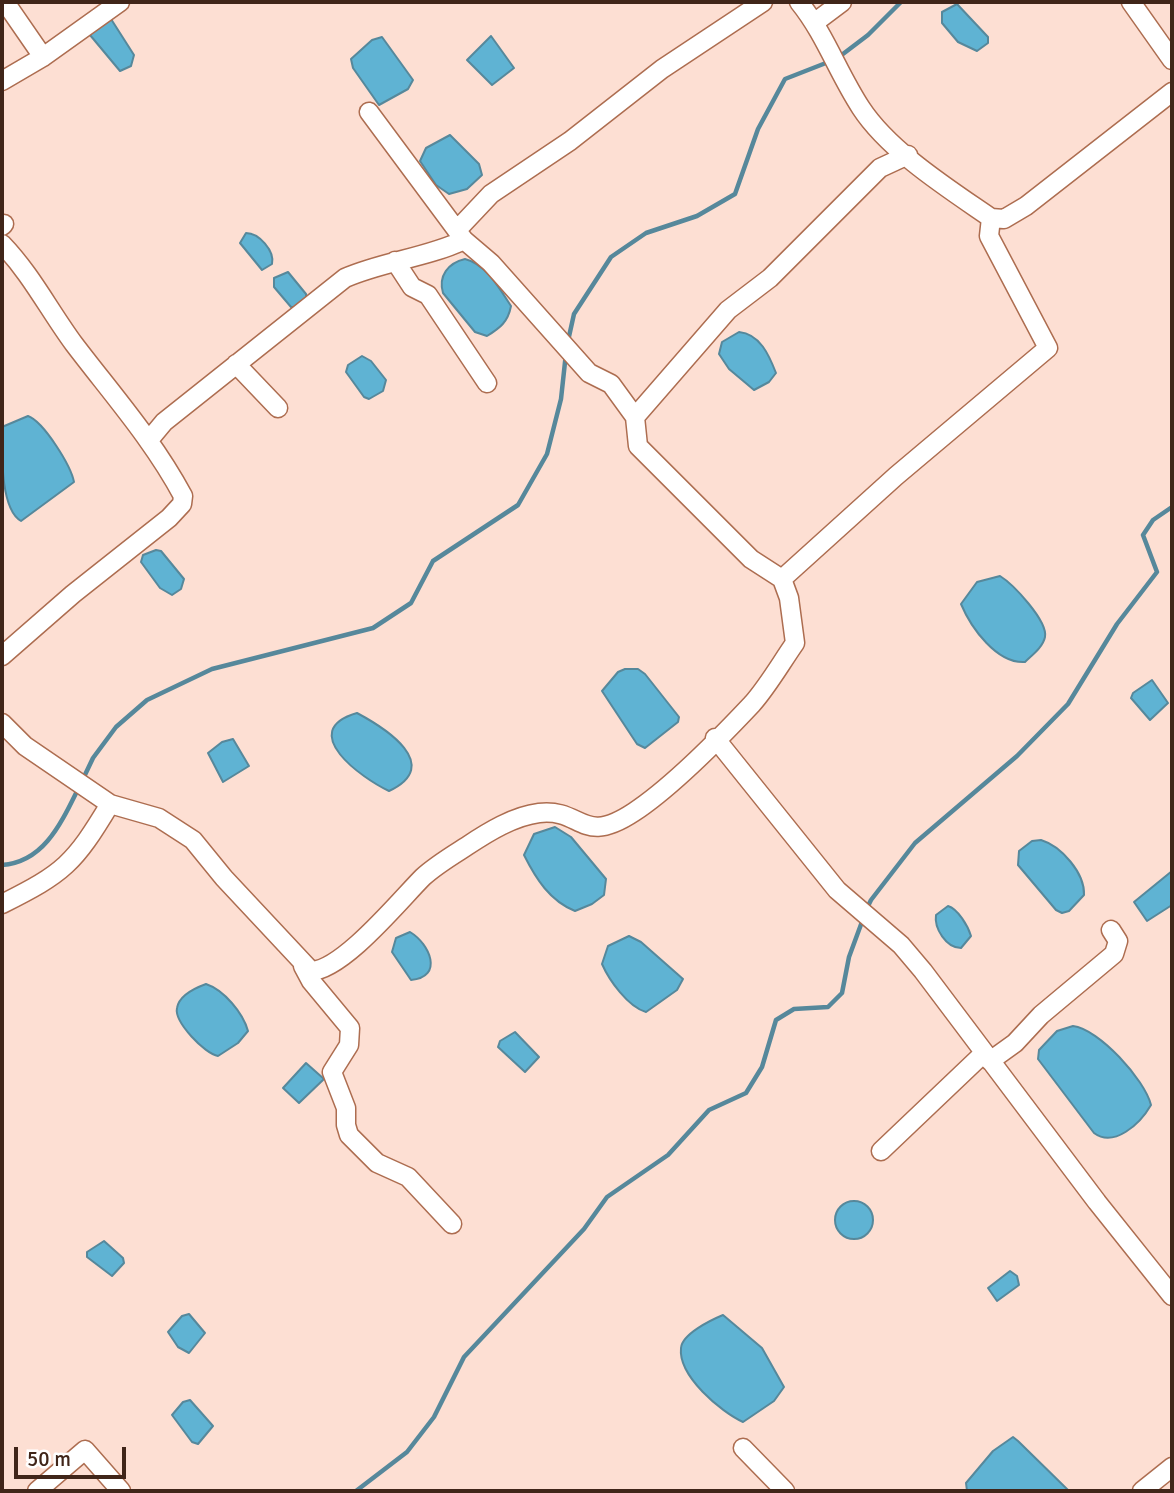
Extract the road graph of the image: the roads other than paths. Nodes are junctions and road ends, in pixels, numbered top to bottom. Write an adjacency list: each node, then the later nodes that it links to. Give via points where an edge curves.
1 (5, 2): 8 (street)
2 (120, 2): 8 (street)
3 (763, 2): 15 (street, via 662,69 570,141 491,194)
4 (799, 2): 7 (street)
5 (842, 2): 7 (street)
6 (1131, 2): 9 (street)
7 (814, 23): 13 (street, via 862,109)
8 (43, 57): 10 (street)
9 (1172, 60)
10 (2, 81)
11 (1172, 92): 14 (street, via 1037,198 1004,219)
12 (369, 113): 15 (street)
13 (908, 155): 14 (street); 21 (street, via 880,168 770,278 728,310)
14 (991, 218): 23 (street, via 989,236 1048,348)
15 (461, 235): 17 (street, via 444,250); 21 (street, via 589,373 611,384)
16 (2, 244): 22 (street, via 20,262 73,342)
17 (395, 261): 18 (street, via 345,278); 19 (street, via 412,287 428,295)
18 (236, 364): 20 (street); 22 (street, via 164,422)
19 (487, 383)
20 (278, 408)
21 (635, 416): 23 (street, via 638,446 751,559)
22 (149, 440): 24 (street, via 183,496 183,504)
23 (782, 579): 26 (street, via 795,643 753,703)
24 (2, 656)
25 (2, 723): 27 (street, via 26,746)
26 (715, 738): 30 (street, via 662,792 603,828 540,813 506,823 425,875 329,967 311,971); 31 (street, via 851,905 877,924 923,971)
27 (110, 804): 28 (street, via 79,854 58,874); 30 (street, via 159,818 193,840)
28 (2, 904)
29 (1111, 930): 31 (street, via 1118,941 1114,954 1015,1043)
30 (303, 966): 33 (street, via 350,1028 349,1045 332,1072 346,1108 349,1135 377,1163 408,1177)
31 (987, 1057): 32 (street); 34 (street)
32 (881, 1151)
33 (452, 1224)
34 (1172, 1296)
35 (743, 1448): 39 (street)
36 (1172, 1467): 40 (street)
37 (37, 1491): 38 (street, via 85,1450)
38 (121, 1491)
39 (785, 1491)
40 (1142, 1491)

